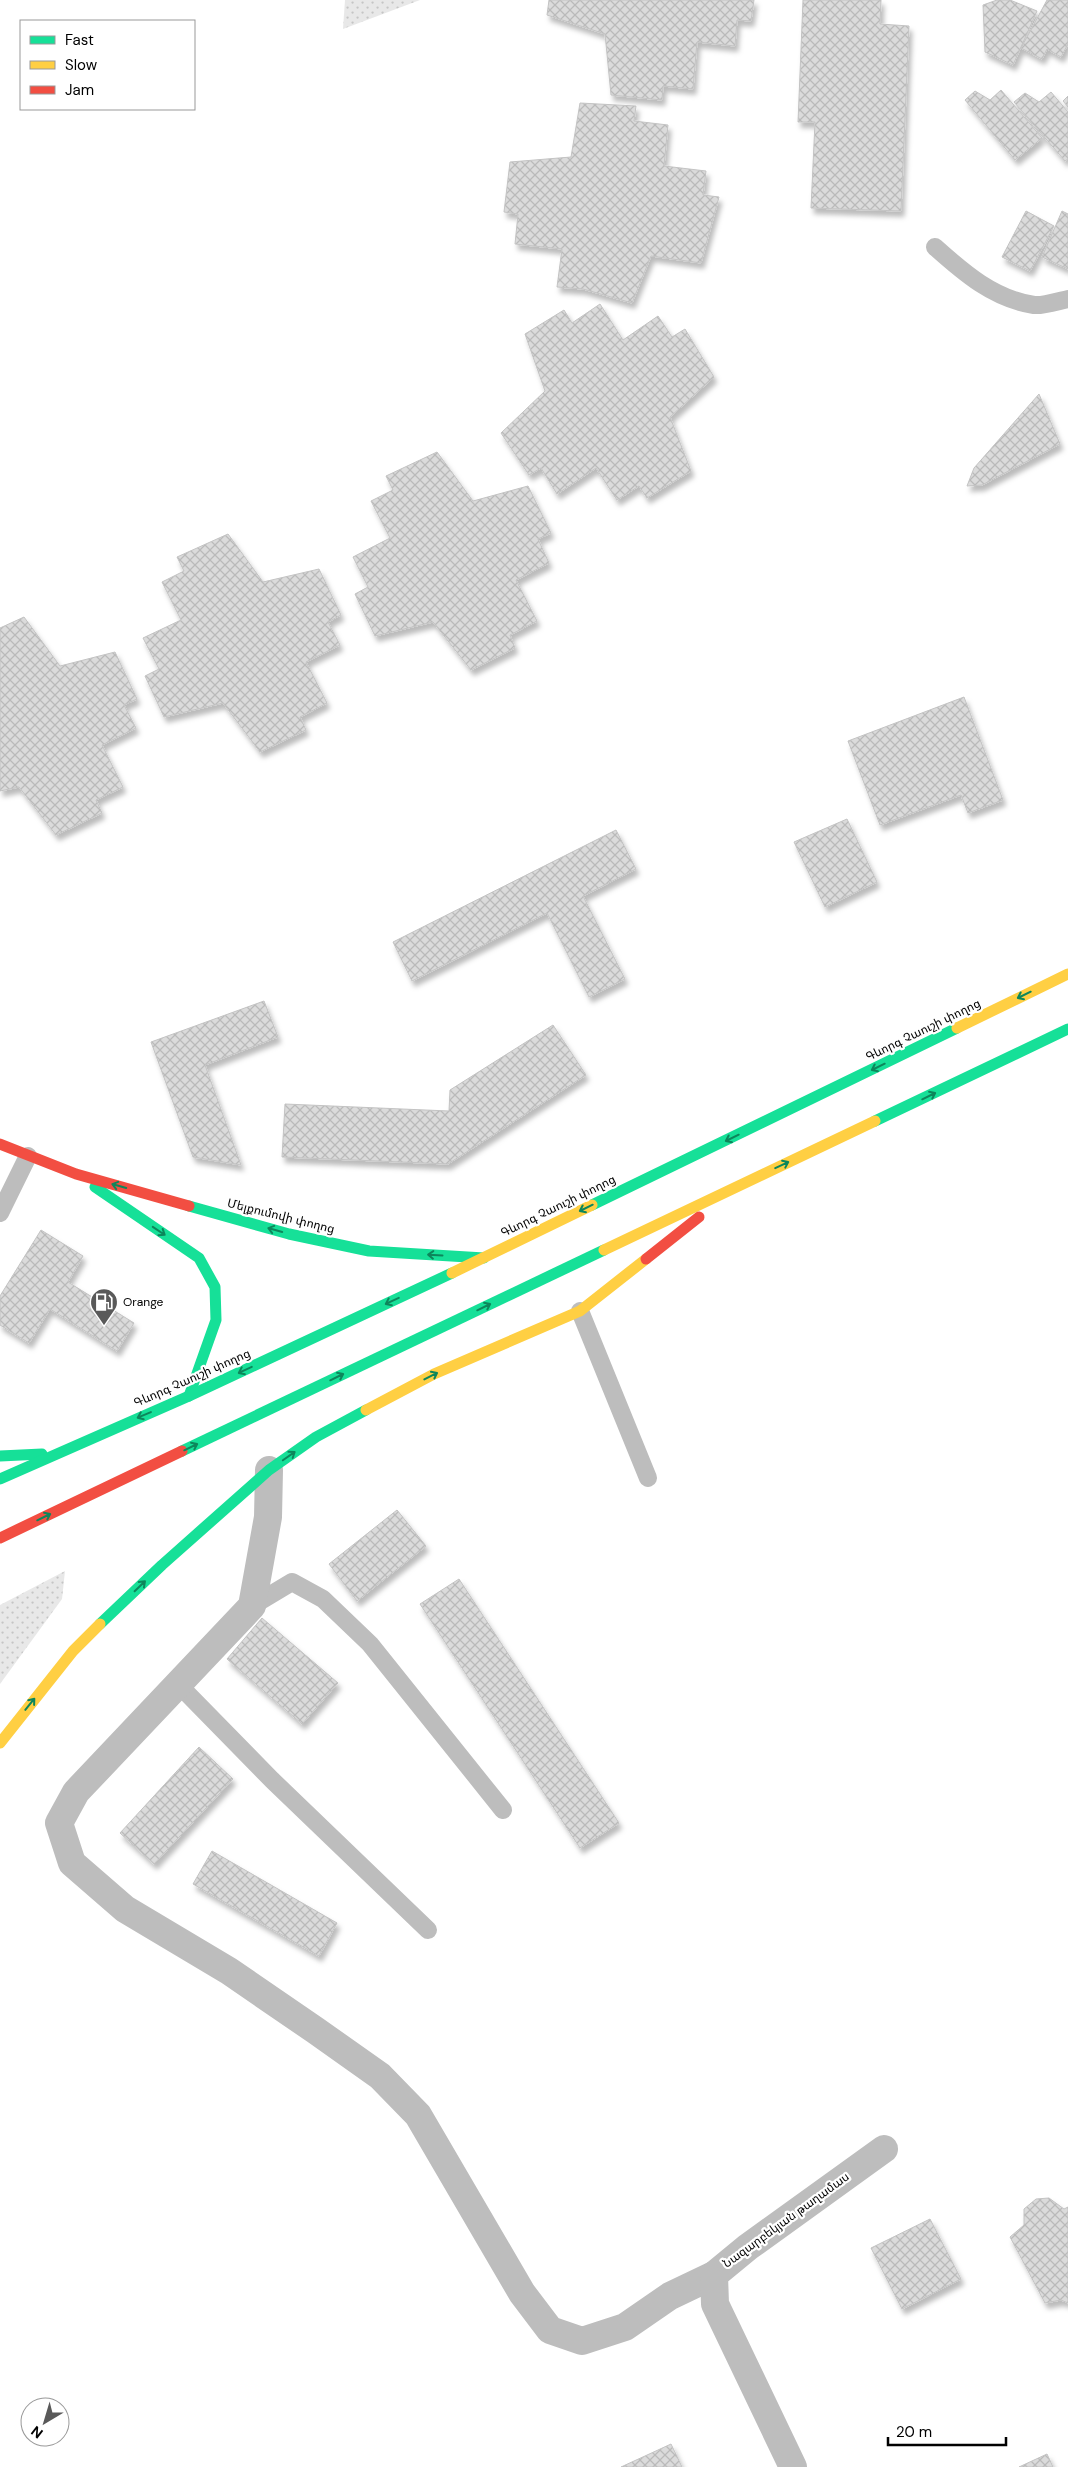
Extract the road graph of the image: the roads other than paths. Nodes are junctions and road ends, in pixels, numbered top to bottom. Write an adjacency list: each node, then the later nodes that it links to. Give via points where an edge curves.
1 (935, 247): 2 (lane, via 964,274 990,290 1035,305)
2 (1068, 299)
3 (1068, 974): 10 (main road, Գևորգ Չաուշի փողոց, one-way to 10)
4 (1068, 1029): 8 (main road, one-way to 4)
5 (0, 1144): 6 (main road, Մելքումովի փողոց)
6 (28, 1156): 7 (main road, Մելքումովի փողոց); 9 (lane)
7 (76, 1174): 10 (main road, Մելքումովի փողոց, one-way to 7, via 369,1251 289,1234); 12 (main road, Մելքումովի փողոց, one-way to 12, via 199,1258 215,1287 216,1320)
8 (738, 1186): 11 (main road); 18 (main road, one-way to 8)
9 (0, 1213)
10 (484, 1258): 12 (main road, Գևորգ Չաուշի փողոց, one-way to 12)
11 (580, 1311): 15 (main road, one-way to 11, via 316,1437 434,1374); 16 (lane)
12 (189, 1396): 13 (main road, Գևորգ Չաուշի փողոց, one-way to 13)
13 (56, 1453): 14 (main road); 17 (main road, Գևորգ Չաուշի փողոց)
14 (0, 1456)
15 (269, 1470): 19 (street, via 268,1518); 21 (main road, one-way to 15, via 73,1650 162,1564)
16 (648, 1478)
17 (0, 1479)
18 (0, 1538)
19 (252, 1606): 20 (street); 22 (lane, via 292,1582 323,1599 370,1644)
20 (176, 1683): 23 (lane); 25 (street, via 76,1792 59,1823 72,1863 125,1910 229,1971 380,2076 418,2115 522,2293 550,2330 582,2341 625,2327 670,2296)
21 (0, 1743)
22 (503, 1810)
23 (428, 1930)
24 (884, 2149): 25 (street, Նազարբեկյան թաղամաս)
25 (714, 2275): 26 (street, Նազարբեկյան թաղամաս, via 715,2304)
26 (793, 2467)

